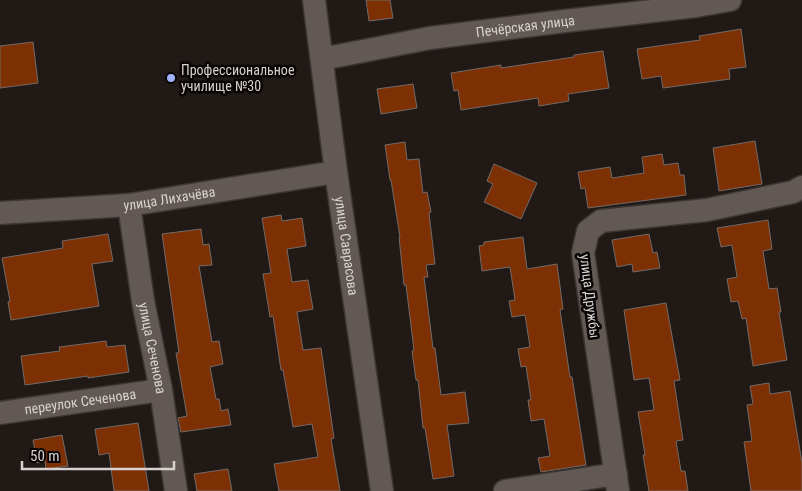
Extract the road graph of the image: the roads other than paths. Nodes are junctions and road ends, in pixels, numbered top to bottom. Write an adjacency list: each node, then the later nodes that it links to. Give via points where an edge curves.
1 (314, 0): 3 (street, улица Саврасова)
2 (730, 0): 3 (street, Печёрская улица, via 430,38)
3 (322, 58): 4 (street, улица Саврасова)
4 (336, 172): 6 (street, улица Лихачёва); 12 (street, улица Саврасова)
5 (802, 187): 10 (street, улица Дружбы, via 793,192 707,210 601,221 588,231 583,253)
6 (129, 205): 7 (street, улица Лихачёва); 8 (street, улица Сеченова, via 143,301)
7 (0, 213)
8 (161, 390): 9 (street, переулок Сеченова); 11 (street, улица Сеченова)
9 (0, 413)
10 (617, 483): 13 (street)
11 (176, 491)
12 (382, 491)
13 (505, 491)

